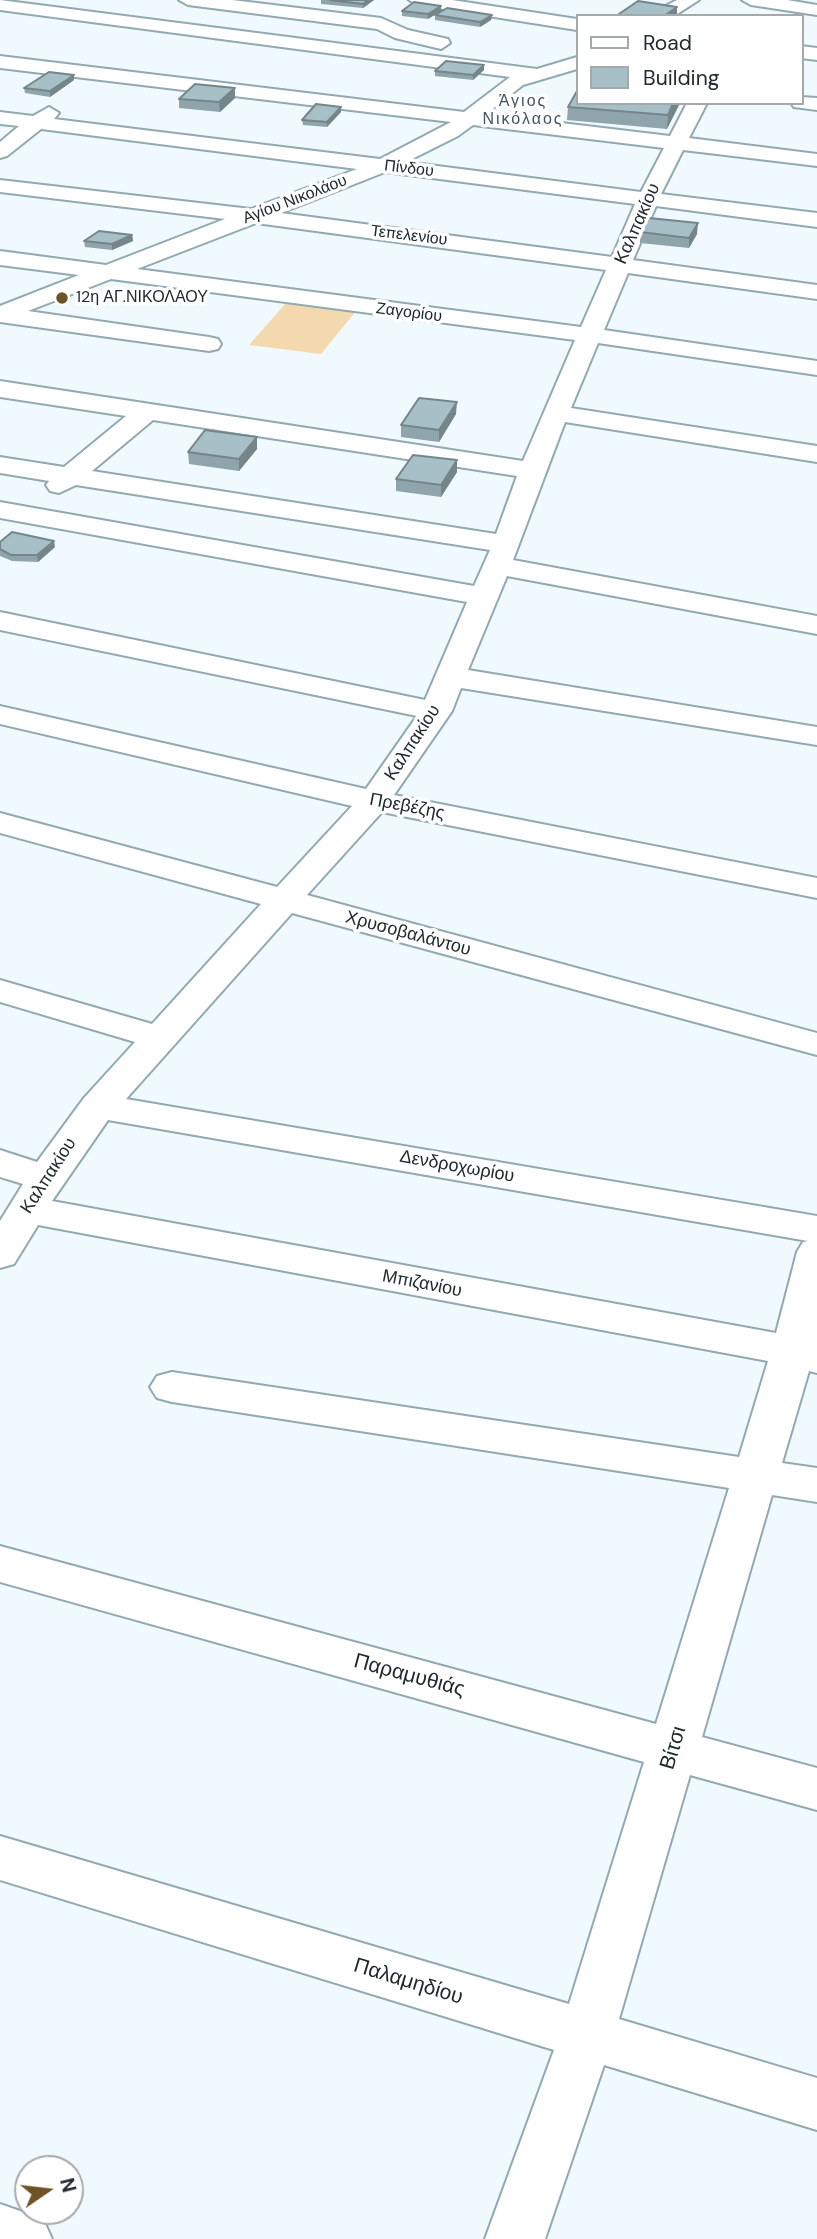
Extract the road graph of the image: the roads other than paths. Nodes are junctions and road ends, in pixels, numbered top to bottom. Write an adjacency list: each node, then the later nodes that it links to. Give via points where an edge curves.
1 (188, 0): 16 (street, via 381,24 429,42)
2 (418, 0): 12 (street)
3 (690, 0): 8 (street)
4 (751, 0): 7 (street)
5 (0, 5): 11 (street)
6 (160, 8): 11 (street)
7 (815, 9): 9 (street)
8 (666, 13)
9 (793, 14)
10 (0, 23): 13 (street)
11 (138, 23): 13 (street); 17 (street)
12 (576, 25)
13 (119, 38): 19 (street)
14 (101, 51): 18 (street)
15 (0, 62): 18 (street)
16 (570, 64): 17 (street, Αγίου Νικολάου)
17 (534, 74): 19 (street, Αγίου Νικολάου)
18 (74, 87): 22 (street, via 101,74); 23 (street)
19 (507, 87): 22 (street, Αγίου Νικολάου)
20 (695, 105): 24 (street, Καλπακίου)
21 (0, 118): 23 (street, Πίνδου)
22 (471, 118): 24 (street); 27 (street, Αγίου Νικολάου)
23 (37, 122): 25 (street); 27 (street, Πίνδου)
24 (676, 144): 26 (street); 29 (street, Καλπακίου)
25 (0, 152)
26 (817, 160)
27 (383, 166): 29 (street, Πίνδου); 30 (street, Αγίου Νικολάου)
28 (0, 186): 30 (street, Τεπελενίου)
29 (648, 199): 31 (street, Πίνδου); 33 (street, Καλπακίου)
30 (253, 216): 33 (street, Τεπελενίου); 34 (street, Αγίου Νικολάου)
31 (817, 220)
32 (0, 258): 34 (street, Ζαγορίου)
33 (620, 264): 35 (street, Τεπελενίου); 37 (street, Καλπακίου)
34 (105, 273): 36 (street, Αγίου Νικολάου); 37 (street, Ζαγορίου)
35 (817, 292)
36 (0, 314): 38 (street)
37 (589, 335): 39 (street, Ζαγορίου); 42 (street, Καλπακίου)
38 (209, 344)
39 (817, 368)
40 (0, 389): 41 (street)
41 (148, 411): 45 (street); 46 (street)
42 (556, 414): 43 (street); 45 (street, Καλπακίου)
43 (815, 449)
44 (0, 465): 46 (street)
45 (532, 470): 49 (street, Καλπακίου)
46 (71, 476): 47 (street); 49 (street)
47 (12, 512): 48 (street); 50 (street)
48 (0, 532)
49 (502, 555): 50 (street, Καλπακίου); 52 (street)
50 (482, 596): 53 (street, Καλπακίου)
51 (0, 621): 54 (street)
52 (817, 625)
53 (452, 677): 54 (street, Καλπακίου); 56 (street)
54 (436, 711): 57 (street, Καλπακίου)
55 (0, 715): 57 (street, Πρεβέζης)
56 (817, 736)
57 (374, 801): 59 (street, Πρεβέζης); 60 (street, Καλπακίου)
58 (0, 823): 60 (street, Χρυσοβαλάντου)
59 (817, 888)
60 (284, 901): 62 (street, Καλπακίου); 63 (street, Χρυσοβαλάντου)
61 (0, 990): 62 (street)
62 (157, 1037): 64 (street, Καλπακίου)
63 (817, 1044)
64 (98, 1106): 66 (street, Καλπακίου); 67 (street, Δενδροχωρίου)
65 (0, 1163): 66 (street, Μπιζανίου)
66 (36, 1194): 69 (street, Καλπακίου); 70 (street, Μπιζανίου)
67 (817, 1229)
68 (817, 1252): 70 (street, Βίτσι)
69 (0, 1254)
70 (805, 1354): 72 (street, Βίτσι)
71 (172, 1387): 72 (street)
72 (757, 1475): 73 (street); 75 (street, Βίτσι)
73 (817, 1485)
74 (0, 1564): 75 (street, Παραμυθιάς)
75 (674, 1748): 76 (street, Παραμυθιάς); 78 (street, Βίτσι)
76 (817, 1789)
77 (0, 1858): 78 (street, Παλαμηδίου)
78 (586, 2037): 79 (street, Παλαμηδίου); 82 (street, Βίτσι)
79 (817, 2104)
80 (0, 2232): 81 (street)
81 (22, 2239)
82 (515, 2239)

